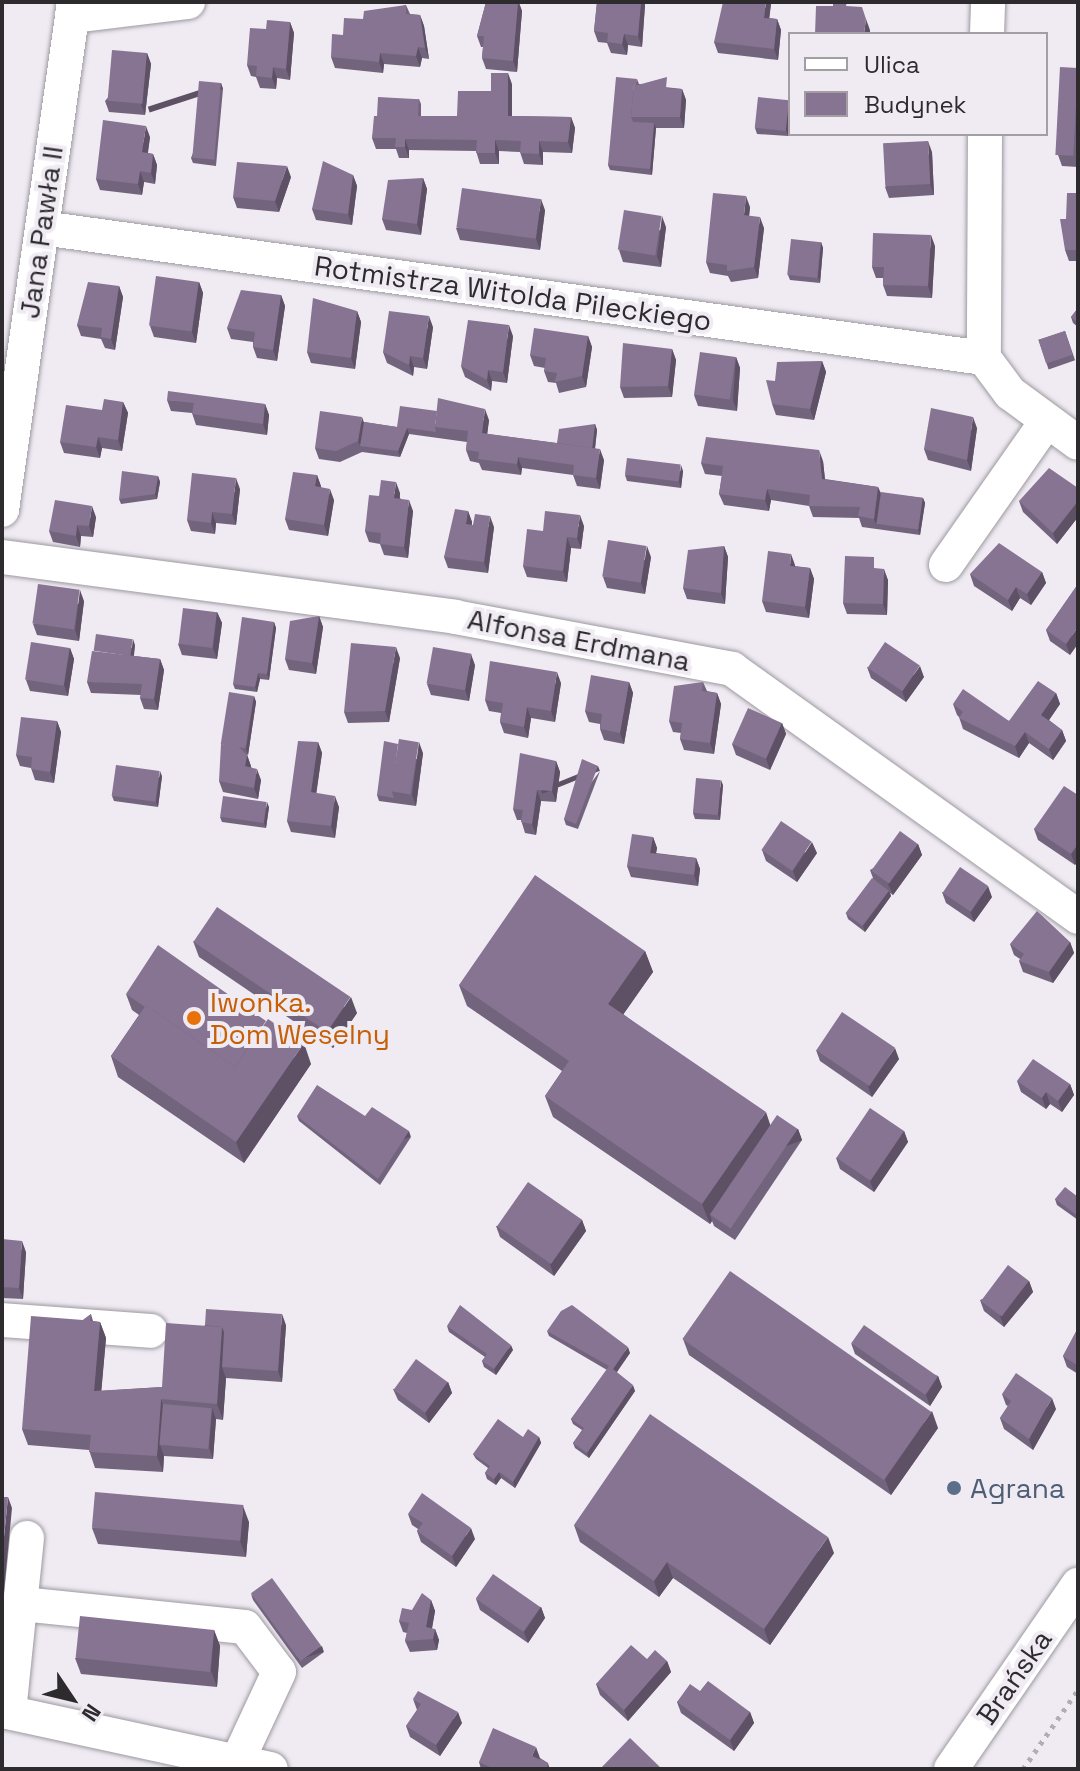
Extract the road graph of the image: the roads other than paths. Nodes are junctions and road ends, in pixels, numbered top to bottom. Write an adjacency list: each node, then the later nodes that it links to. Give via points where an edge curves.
1 (188, 2): 3 (street)
2 (988, 2): 4 (street)
3 (73, 9): 6 (street, Jana Pawła II)
4 (987, 32)
5 (985, 136): 7 (street)
6 (42, 228): 7 (street, Rotmistrza Witolda Pileckiego); 8 (street, Jana Pawła II)
7 (984, 358): 9 (street, via 1010,393)
8 (12, 373): 11 (street, Jana Pawła II)
9 (1047, 421): 10 (street); 14 (street)
10 (1078, 443)
11 (6, 459): 12 (street, Jana Pawła II)
12 (2, 510)
13 (2, 557): 15 (street, Alfonsa Erdmana, via 455,617 732,669)
14 (946, 565)
15 (1078, 917)
16 (2, 1320): 17 (street)
17 (151, 1331)
18 (27, 1538): 20 (street)
19 (1078, 1585): 24 (street, Brańska)
20 (22, 1604): 21 (street); 22 (street, via 245,1627 279,1672)
21 (6, 1711): 22 (street)
22 (238, 1760): 23 (street)
23 (271, 1769)
24 (951, 1769)

